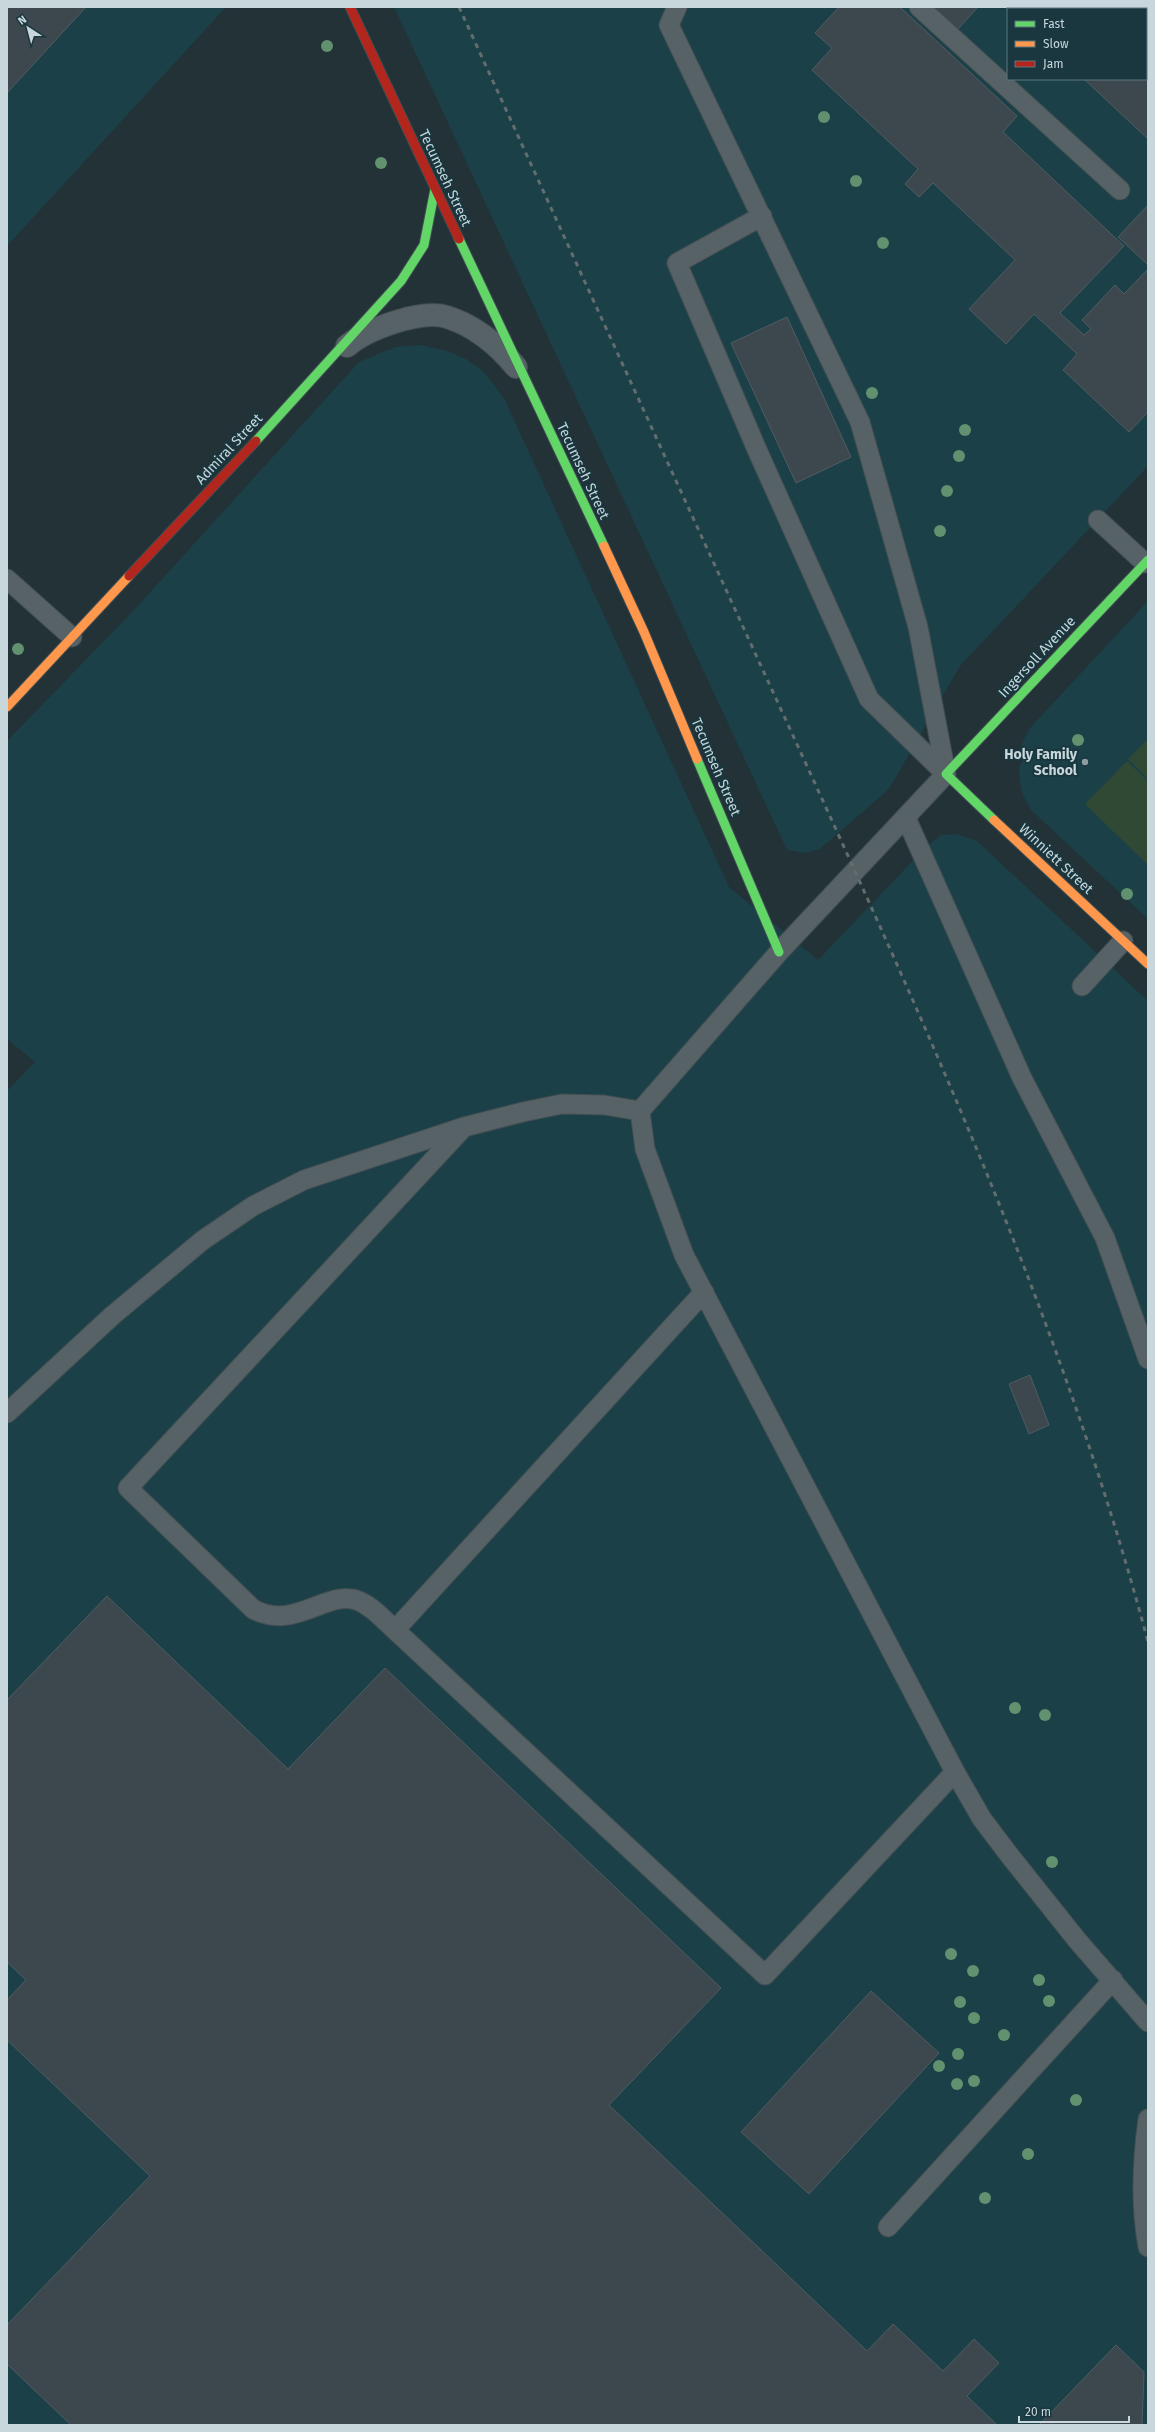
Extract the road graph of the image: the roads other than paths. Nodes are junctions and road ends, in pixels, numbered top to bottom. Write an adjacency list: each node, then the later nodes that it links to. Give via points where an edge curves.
1 (350, 7): 6 (street, Tecumseh Street)
2 (659, 7): 5 (lane)
3 (677, 7): 5 (lane)
4 (919, 7): 7 (lane)
5 (669, 25): 8 (lane)
6 (435, 189): 9 (street, Admiral Street, via 424,246 401,281); 10 (street, Tecumseh Street)
7 (1120, 190)
8 (762, 216): 16 (lane, via 860,422 918,627); 16 (lane, via 677,262 758,452 869,700)
9 (333, 358): 10 (street, via 359,336 389,324 421,316 446,317 499,346); 14 (street, Admiral Street)
10 (520, 372): 19 (street, Tecumseh Street, via 644,632)
11 (1098, 520): 12 (lane)
12 (1146, 561): 16 (street, Ingersoll Avenue)
13 (7, 579): 14 (lane)
14 (72, 637): 15 (street, Admiral Street)
15 (7, 707)
16 (946, 774): 17 (lane); 18 (street, Winniett Street)
17 (906, 818): 19 (lane); 25 (lane, via 1022,1078 1105,1238)
18 (1123, 941): 20 (street, Winniett Street); 21 (lane)
19 (779, 952): 22 (lane)
20 (1148, 964)
21 (1082, 986)
22 (640, 1111): 23 (lane, via 604,1105 562,1104); 24 (lane, via 645,1149 657,1186 684,1255)
23 (464, 1127): 26 (lane, via 304,1180 253,1206 203,1240 113,1315); 27 (lane, via 128,1488 261,1614 290,1616 344,1599 359,1600 375,1611)
24 (704, 1292): 27 (lane); 28 (lane)
25 (1148, 1358)
26 (7, 1413)
27 (394, 1630): 28 (lane, via 765,1976)
28 (955, 1772): 29 (lane, via 982,1819 1005,1850 1077,1940)
29 (1113, 1980): 30 (lane); 32 (lane)
30 (1148, 2022)
31 (1148, 2119): 33 (lane, via 1142,2176 1143,2221)
32 (888, 2227)
33 (1148, 2247)

